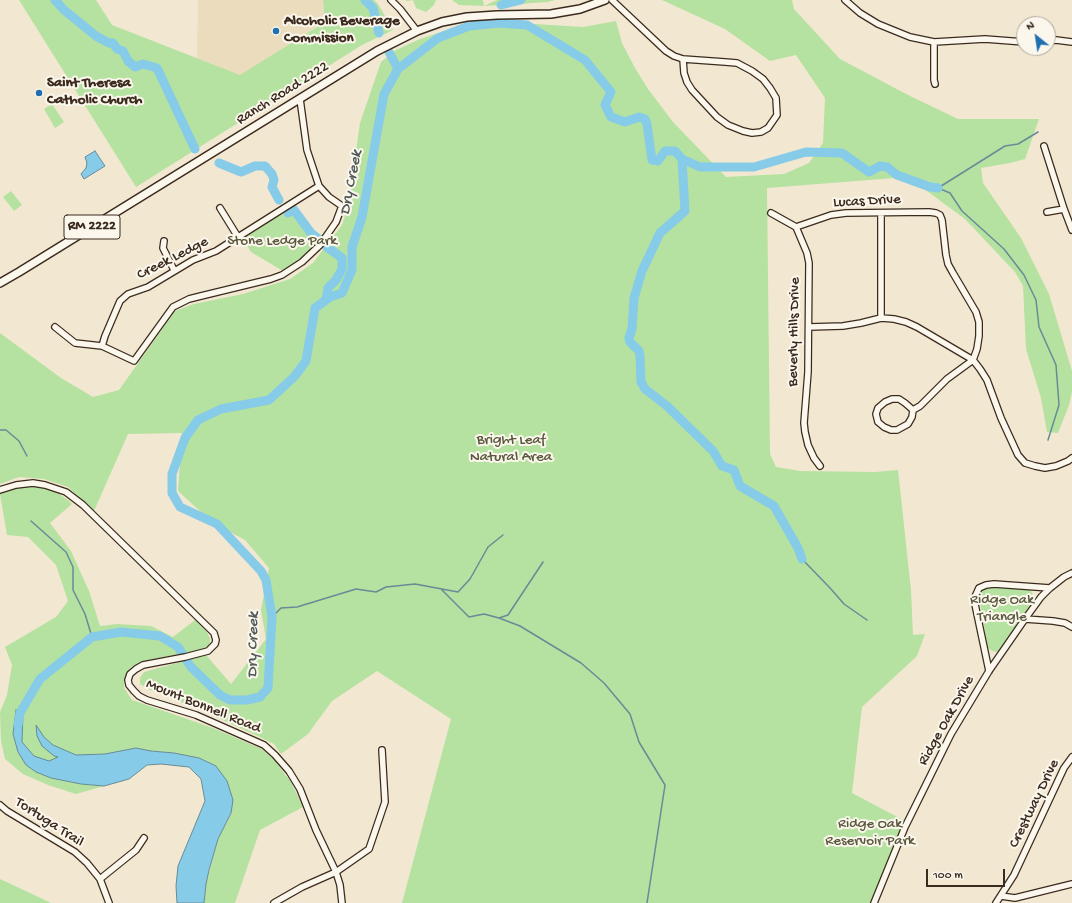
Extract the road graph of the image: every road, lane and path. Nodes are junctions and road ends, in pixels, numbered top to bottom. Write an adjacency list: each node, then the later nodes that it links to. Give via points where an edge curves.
1 (390, 0): 5 (street)
2 (605, 0): 5 (main road, Ranch Road 2222 / RM 2222, via 580,10 551,14 467,17)
3 (612, 0): 10 (street, via 666,51)
4 (845, 0): 8 (street, via 878,24 910,37)
5 (417, 31): 12 (main road, Ranch Road 2222 / RM 2222, via 377,51)
6 (1056, 40): 9 (street)
7 (1016, 41): 8 (street, via 985,39)
8 (934, 42): 11 (street)
9 (1072, 42)
10 (683, 59): 10 (street, via 687,82 717,117 728,125 752,133 768,128 777,114 776,98 762,79 737,63)
11 (935, 84)
12 (300, 99): 14 (street, via 307,150); 25 (main road, Ranch Road 2222 / RM 2222)
13 (1044, 146): 16 (street)
14 (319, 186): 22 (street, Creek Ledge); 29 (street, via 342,206 336,222 320,245 302,262 271,280 189,299 173,307 134,361)
15 (220, 208): 22 (street)
16 (1064, 208): 17 (street); 21 (street)
17 (1047, 212)
18 (771, 213): 20 (street)
19 (880, 213): 20 (street, Lucas Drive, via 831,215); 26 (street); 30 (street, Lucas Drive, via 929,212 940,215 948,264 976,312 979,322 977,349)
20 (796, 227): 28 (street, Beverly Hills Drive, via 809,263)
21 (1072, 230)
22 (238, 238): 24 (street, Creek Ledge)
23 (164, 241): 24 (street, via 163,248)
24 (174, 270): 29 (street, Creek Ledge, via 148,287 128,294 120,300)
25 (0, 283)
26 (881, 318): 28 (street, via 843,326); 30 (street, via 906,322)
27 (55, 327): 29 (street, via 75,343)
28 (809, 327): 33 (street, Beverly Hills Drive, via 805,432 808,445)
29 (102, 346)
30 (973, 360): 31 (street, via 947,379); 32 (street, via 987,380 1001,418 1018,455 1025,463 1045,468)
31 (913, 410): 31 (street, via 899,399 892,399 878,408 876,414 878,422 884,428 897,430 908,424)
32 (1072, 458)
33 (820, 466)
34 (0, 490): 44 (street, Mount Bonnell Road, via 33,483 66,492 214,633 215,644 208,651 143,665 130,674 129,685 139,696 147,700 196,715 264,745 289,771 300,789)
35 (1072, 573): 36 (street, Ridge Oak Drive)
36 (1050, 588): 37 (street, Ridge Oak Drive); 39 (street, via 994,584 979,588 974,599)
37 (1024, 619): 38 (street, via 1053,621); 39 (street, Ridge Oak Drive)
38 (1072, 627)
39 (989, 671): 51 (street, Ridge Oak Drive, via 951,734 905,827)
40 (382, 750): 44 (street, via 385,802 369,849)
41 (1072, 757): 47 (street, Crestway Drive, via 1064,768 1014,875)
42 (0, 805): 45 (street, Tortuga Trail, via 75,852)
43 (144, 838): 45 (street, via 136,850)
44 (336, 872): 49 (street); 50 (street, Mount Bonnell Road)
45 (100, 879): 48 (street, Tortuga Trail)
46 (1072, 884): 47 (street, via 1015,898)
47 (1001, 896): 52 (street, Crestway Drive)
48 (109, 903)
49 (274, 903)
50 (342, 903)
51 (874, 903)
52 (996, 903)

